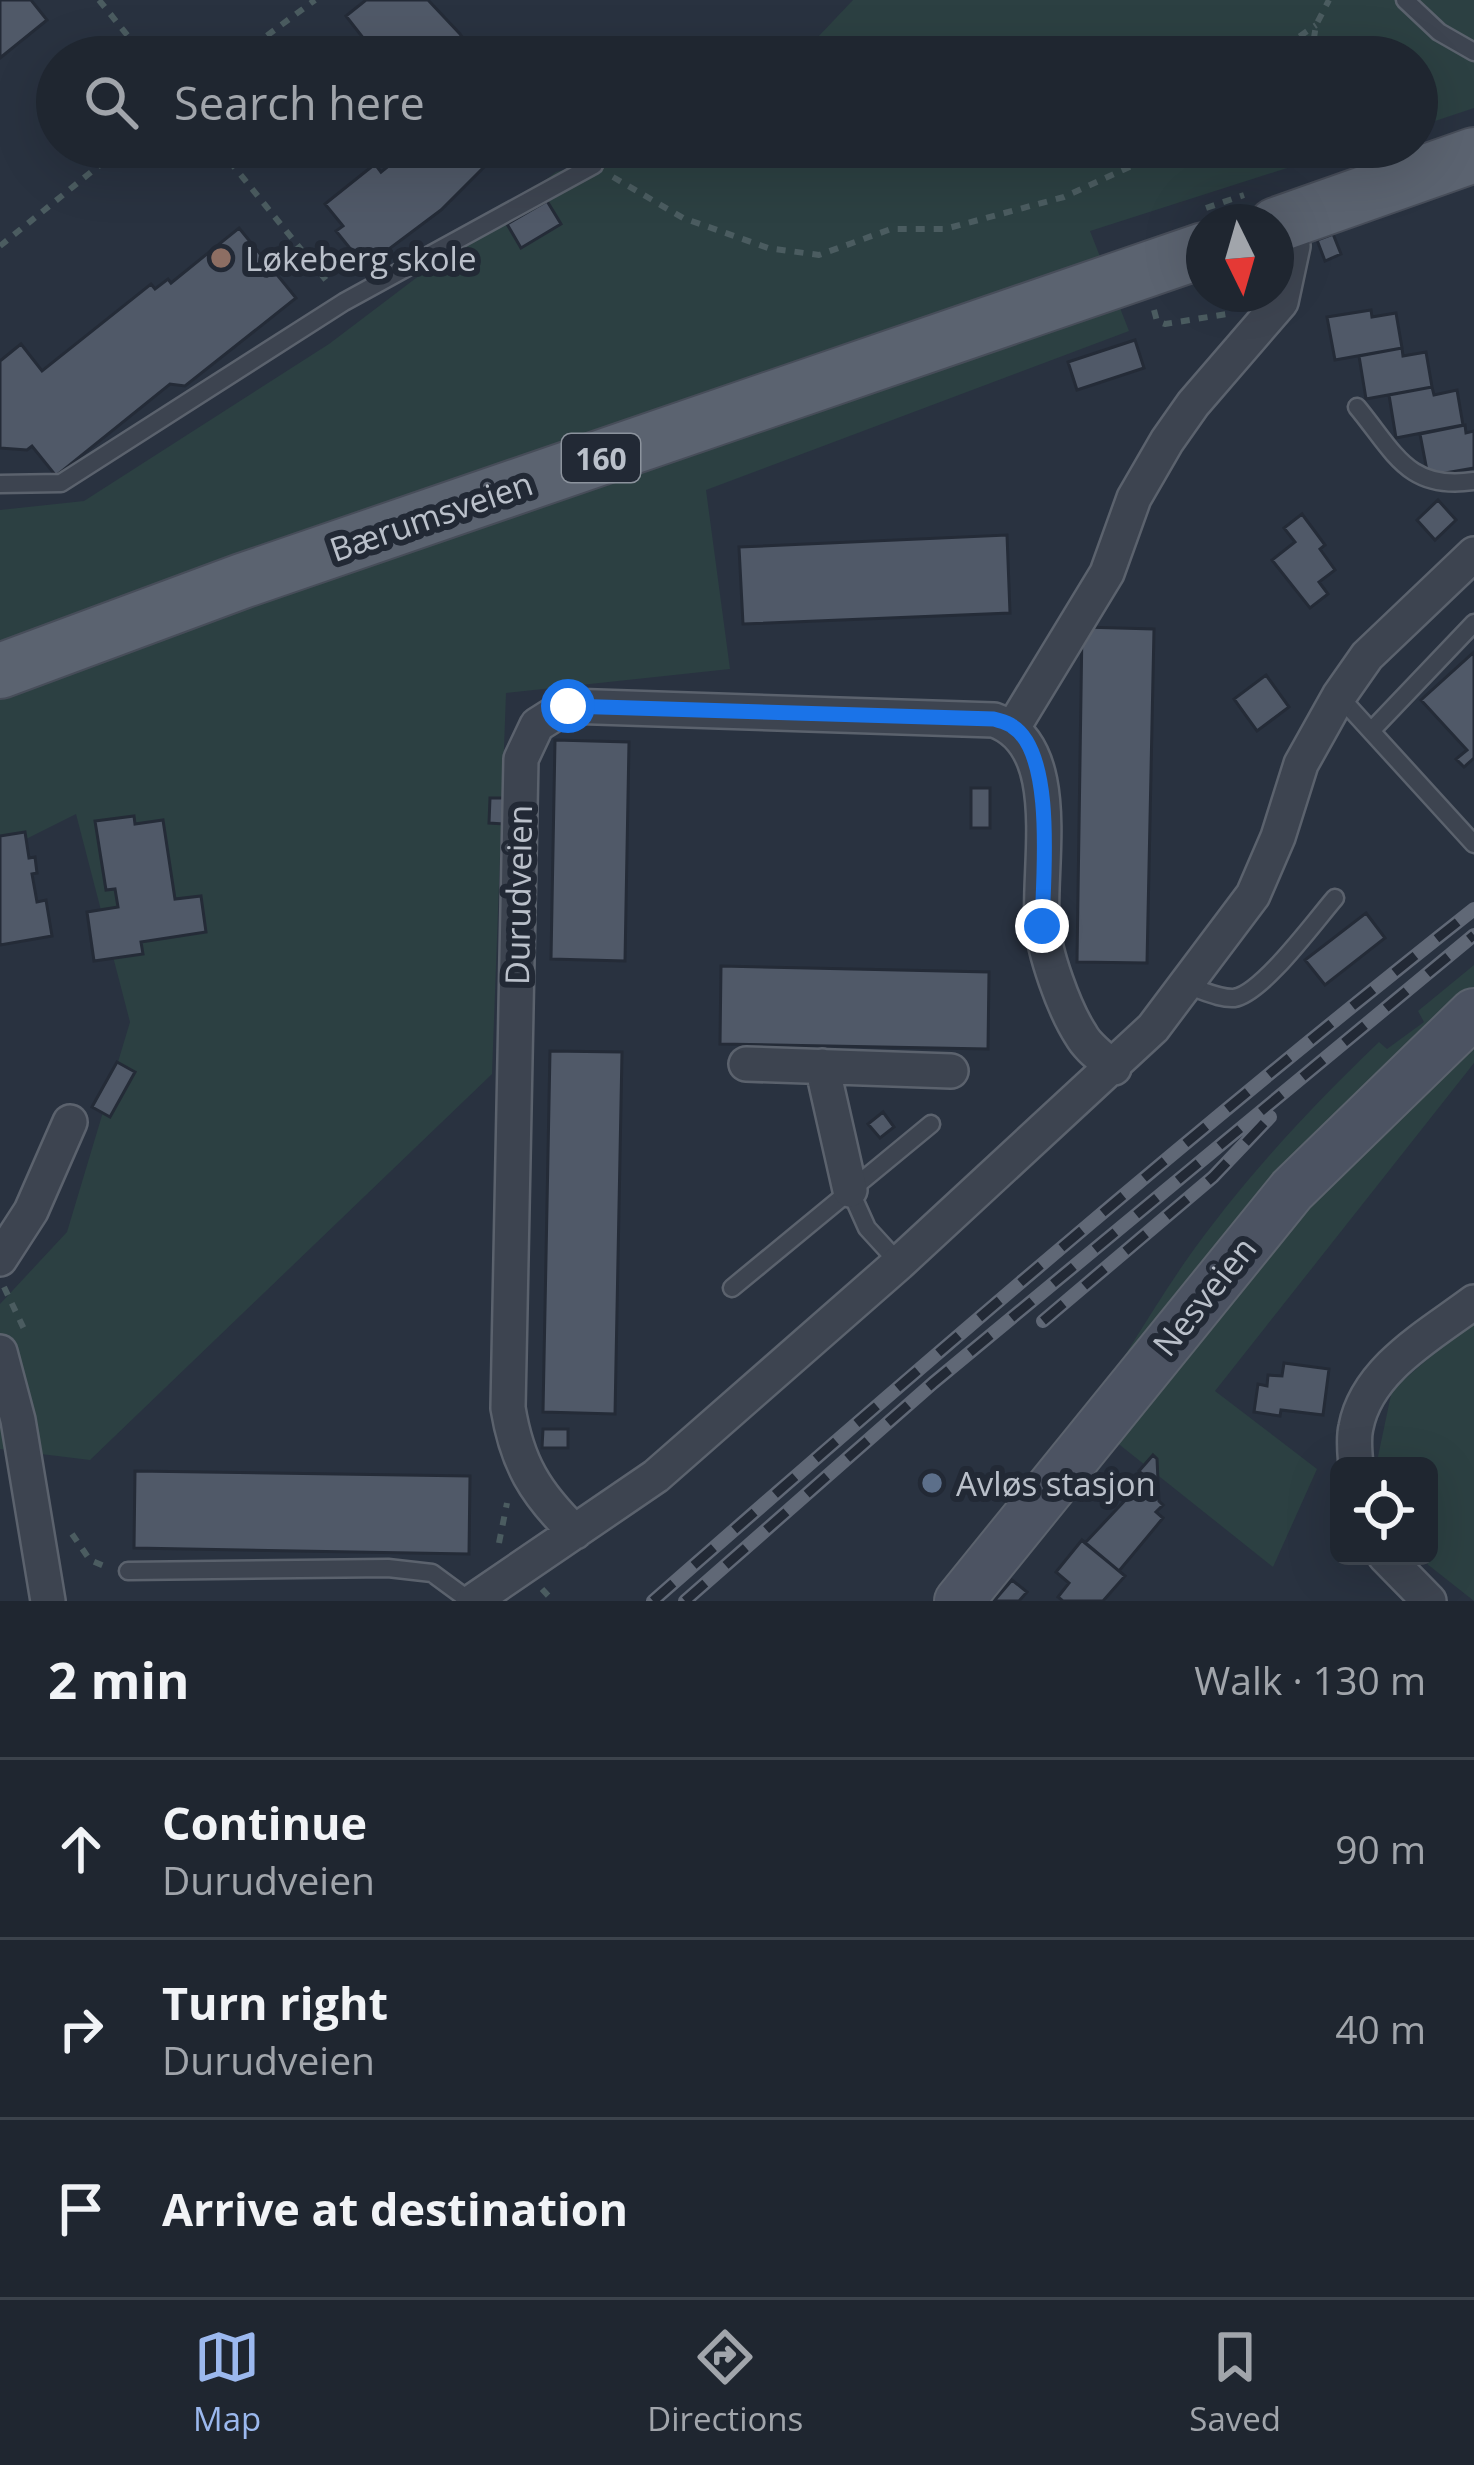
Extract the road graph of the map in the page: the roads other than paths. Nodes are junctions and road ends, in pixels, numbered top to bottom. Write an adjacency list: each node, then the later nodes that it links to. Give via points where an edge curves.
1 (1405, 0): 2 (lane)
2 (1474, 52)
3 (1474, 155): 5 (main road)
4 (589, 168): 10 (lane, via 344,302 61,483)
5 (1294, 232)
6 (1186, 256): 13 (main road, Bærumsveien / 160)
7 (1273, 312): 15 (street, via 1167,440 1134,498 1107,573)
8 (1357, 407): 9 (lane, via 1412,472 1446,486)
9 (1474, 482)
10 (0, 484)
11 (1474, 554): 14 (street, via 1367,656)
12 (1474, 622): 16 (lane)
13 (0, 671)
14 (1339, 696): 16 (lane); 19 (street, via 1301,764 1253,895)
15 (1014, 726): 23 (street, via 1029,746 1044,814 1042,926 1082,1038); 34 (street, Durudveien, via 994,719 568,706 537,724 521,759 508,1408 524,1468)
16 (1371, 731): 17 (lane)
17 (1474, 844)
18 (1335, 898): 19 (lane, via 1241,996)
19 (1188, 986): 23 (street)
20 (1474, 1013): 39 (street, Nesveien, via 1292,1190)
21 (746, 1064): 22 (street)
22 (823, 1066): 24 (street); 27 (street)
23 (1114, 1068): 29 (street)
24 (951, 1071)
25 (70, 1123): 28 (street)
26 (931, 1124): 27 (lane)
27 (850, 1190): 29 (lane, via 868,1228); 30 (lane)
28 (0, 1259)
29 (899, 1263): 34 (street, via 656,1476)
30 (732, 1288)
31 (1474, 1302): 33 (street, via 1370,1390 1355,1427)
32 (0, 1352): 37 (street)
33 (1356, 1457)
34 (575, 1532): 38 (street)
35 (1394, 1565): 40 (street)
36 (128, 1571): 38 (lane, via 388,1568 432,1574)
37 (48, 1601)
38 (472, 1601)
39 (959, 1601)
40 (1430, 1601)

